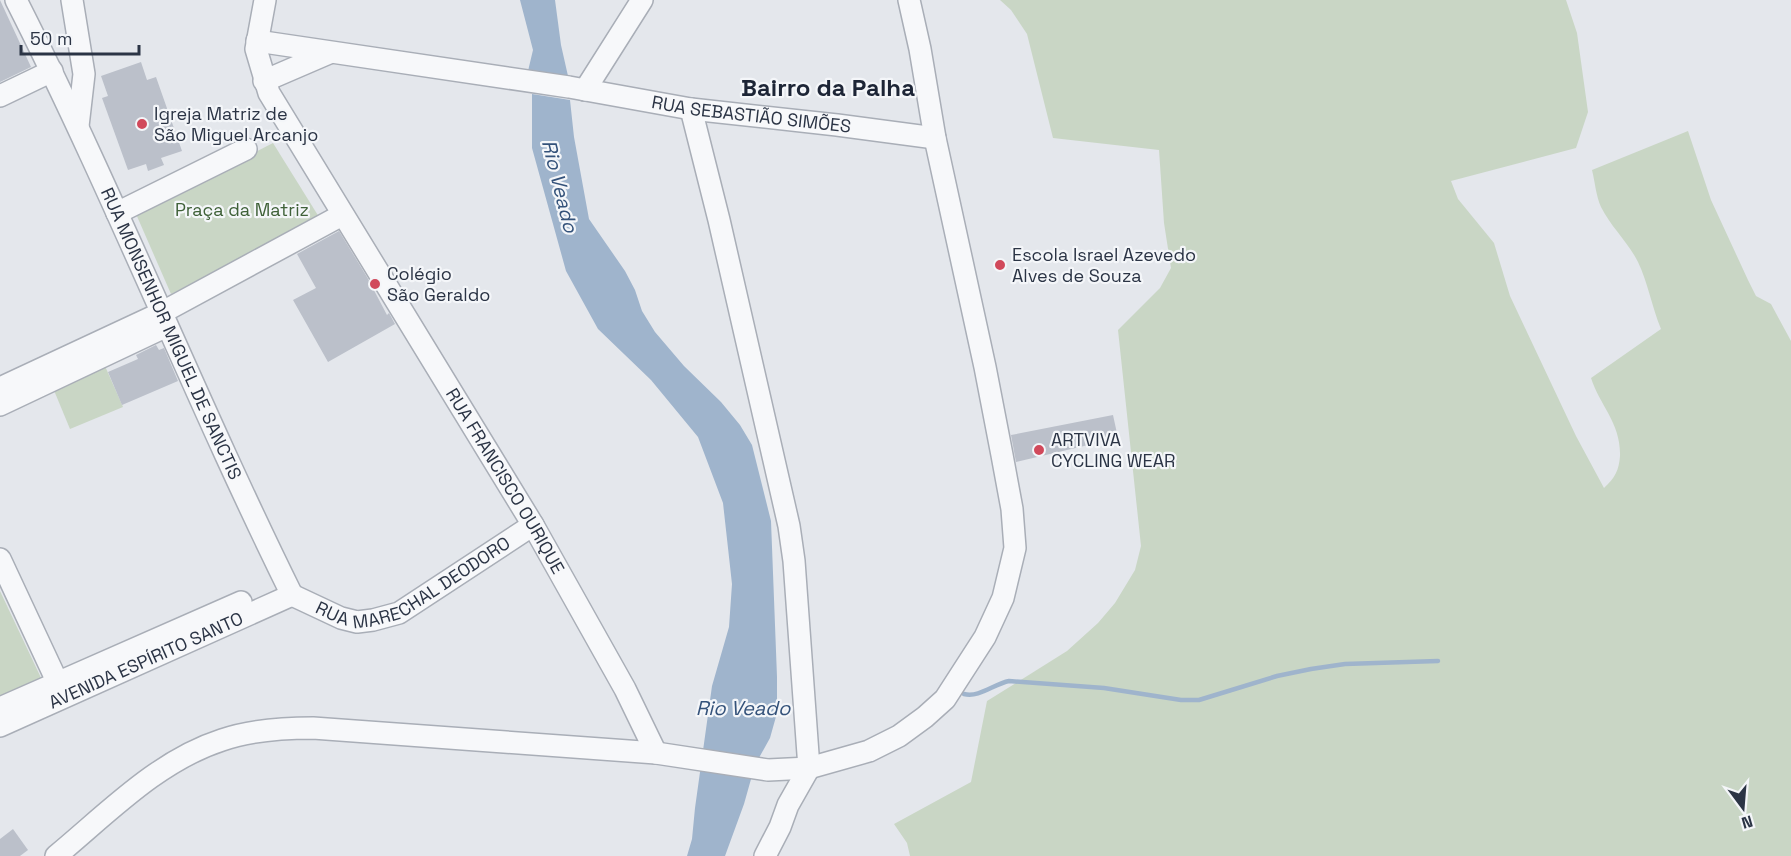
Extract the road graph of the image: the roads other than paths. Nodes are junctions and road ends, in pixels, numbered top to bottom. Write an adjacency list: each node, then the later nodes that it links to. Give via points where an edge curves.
1 (16, 0): 8 (street, RUA MONSENHOR MIGUEL DE SANCTIS)
2 (72, 0): 13 (street, via 84,74)
3 (265, 0): 6 (street, RUA FRANCISCO OURIQUE)
4 (642, 0): 10 (street)
5 (909, 0): 14 (street)
6 (257, 41): 7 (street, RUA SEBASTIÃO SIMÕES); 9 (street, RUA FRANCISCO OURIQUE)
7 (329, 52): 9 (street); 10 (street, RUA SEBASTIÃO SIMÕES)
8 (52, 71): 11 (street); 13 (street, RUA MONSENHOR MIGUEL DE SANCTIS)
9 (264, 81): 17 (street, RUA FRANCISCO OURIQUE)
10 (577, 89): 12 (street, RUA SEBASTIÃO SIMÕES)
11 (0, 96)
12 (691, 109): 14 (street, RUA SEBASTIÃO SIMÕES); 28 (street, via 789,525)
13 (78, 126): 16 (street, RUA MONSENHOR MIGUEL DE SANCTIS)
14 (935, 138): 28 (street, via 1002,455 1015,548 1003,598 985,637 945,699 899,736 869,751)
15 (246, 149): 16 (street)
16 (117, 213): 18 (street, RUA MONSENHOR MIGUEL DE SANCTIS)
17 (342, 215): 18 (street); 21 (street, RUA FRANCISCO OURIQUE)
18 (164, 320): 19 (street); 20 (street); 23 (street, RUA MONSENHOR MIGUEL DE SANCTIS)
19 (0, 388)
20 (0, 405)
21 (533, 525): 23 (street, RUA MARECHAL DEODORO, via 399,612 373,621 341,618); 27 (street, RUA FRANCISCO OURIQUE, via 625,689)
22 (0, 559): 24 (street)
23 (289, 588): 24 (street, AVENIDA ESPÍRITO SANTO)
24 (60, 689): 25 (street, AVENIDA ESPÍRITO SANTO); 26 (street, AVENIDA ESPÍRITO SANTO)
25 (0, 708)
26 (0, 726)
27 (656, 753): 28 (street, via 768,770); 29 (street, via 313,728 253,732 221,740 168,767 133,790)
28 (809, 768): 30 (street)
29 (56, 856)
30 (765, 856)

